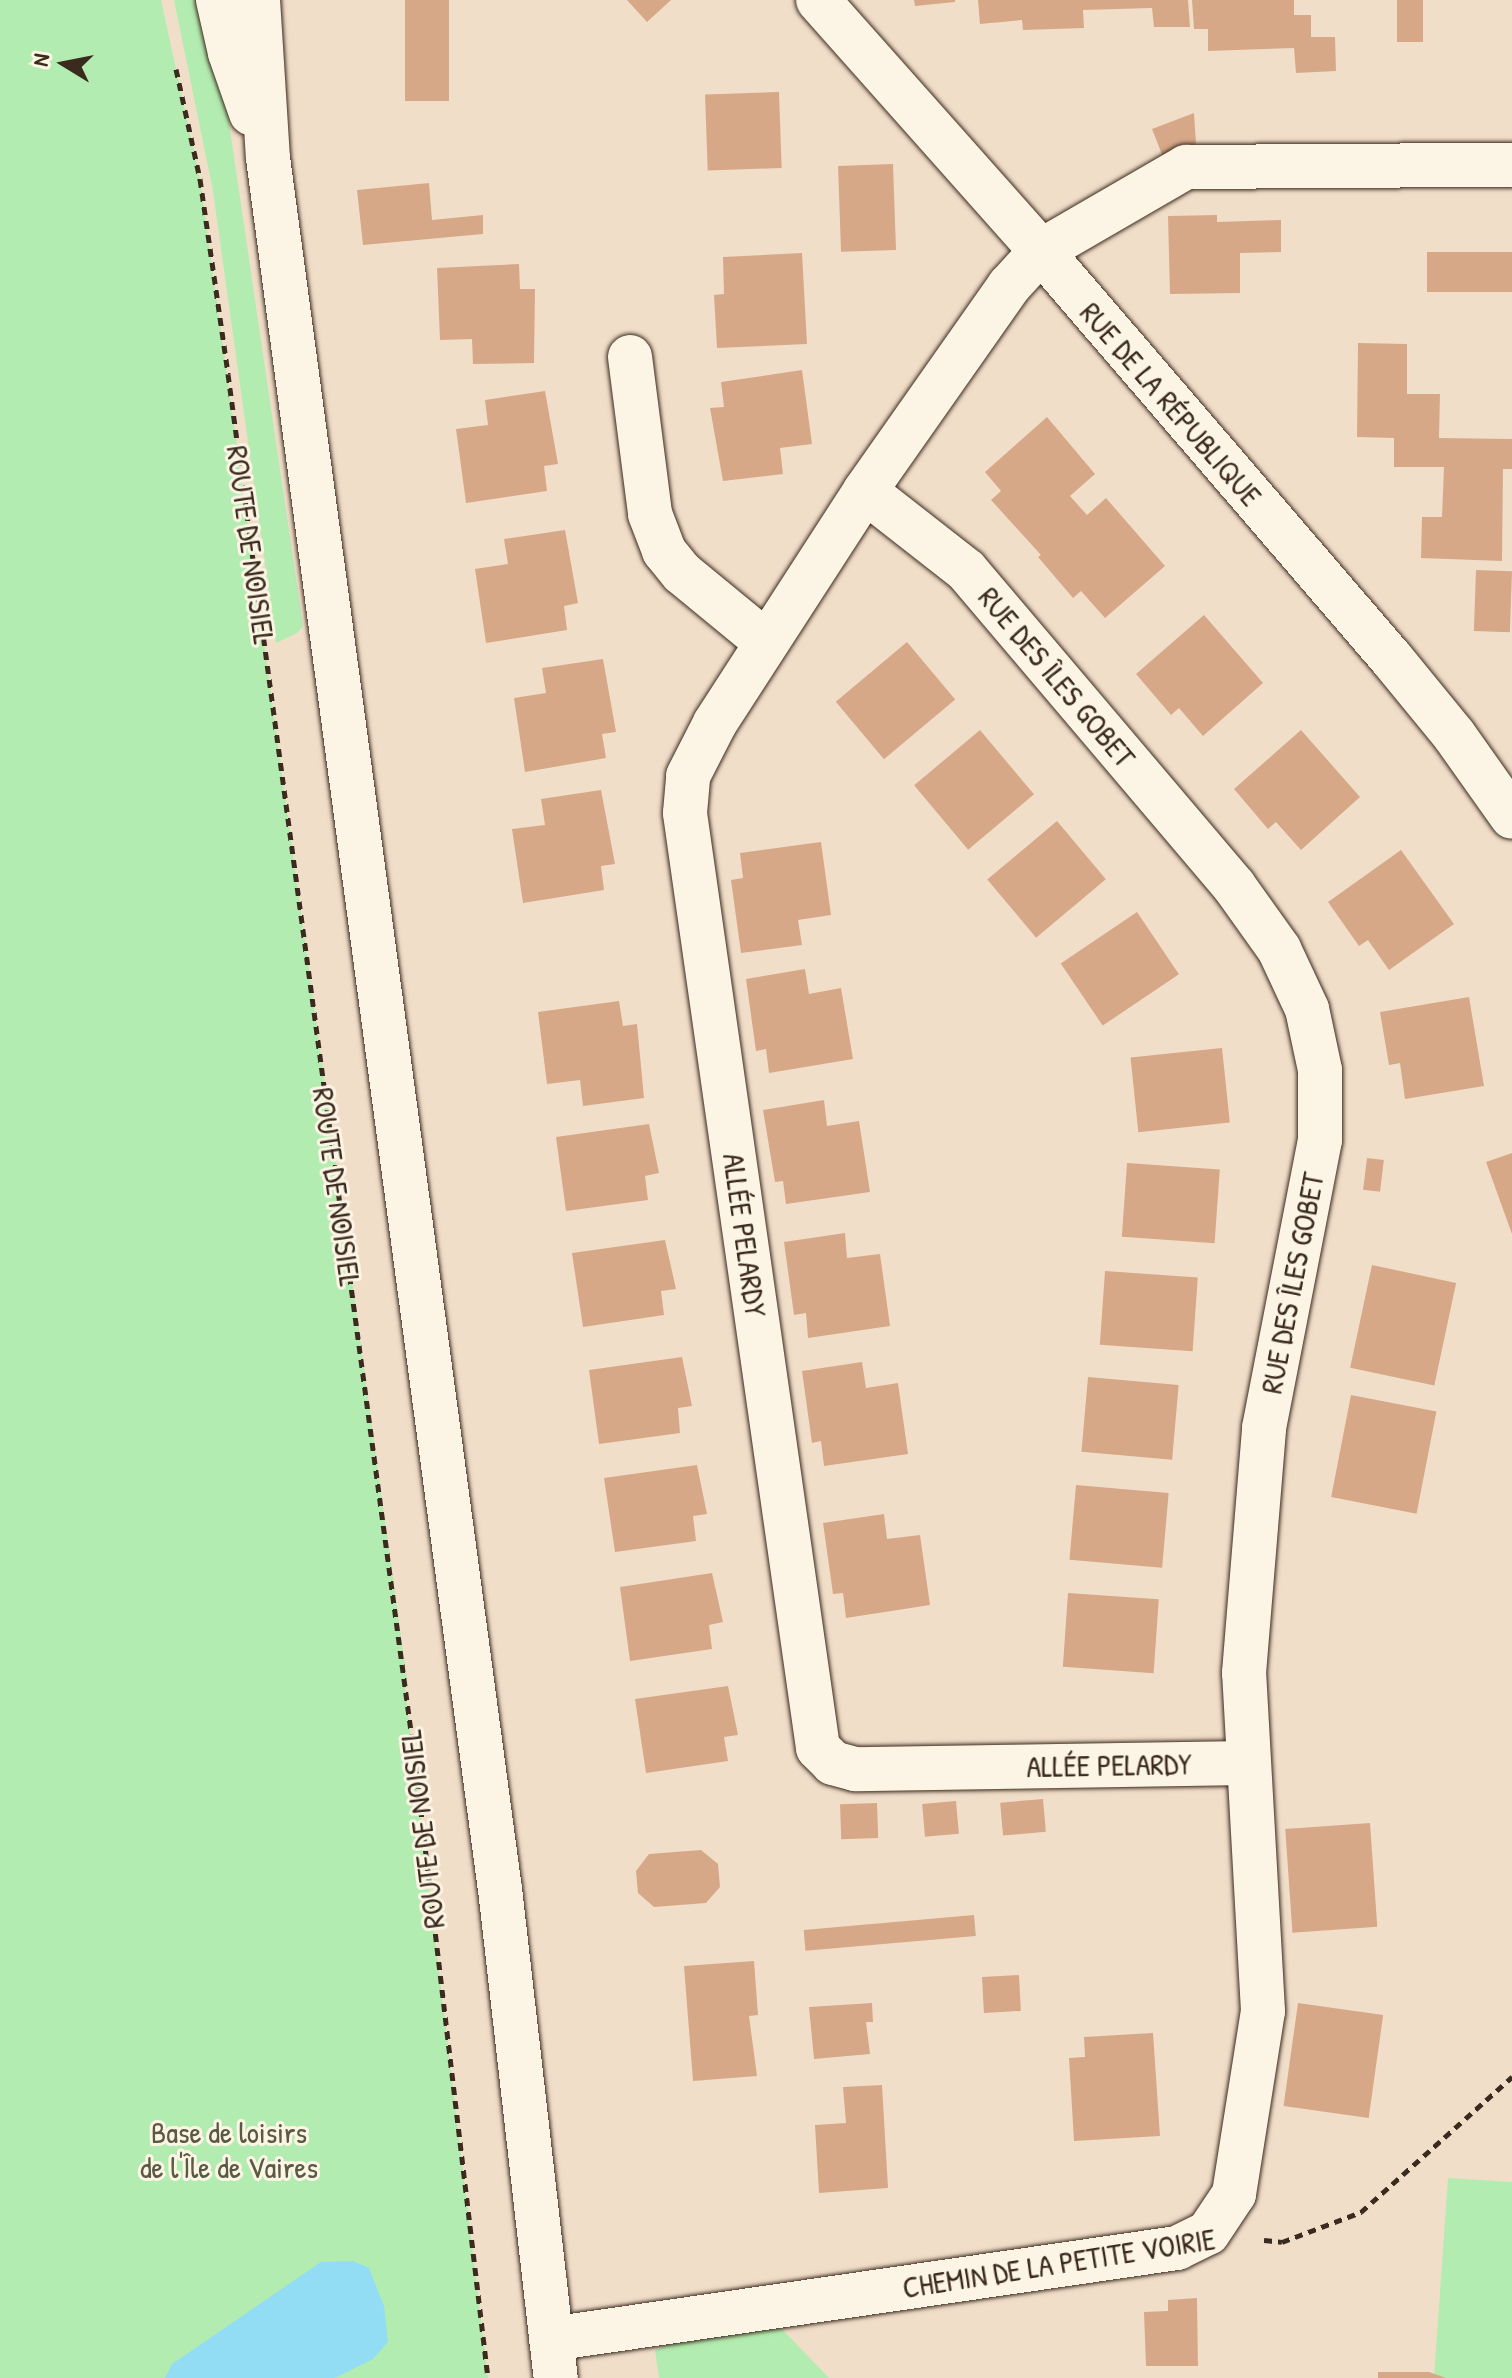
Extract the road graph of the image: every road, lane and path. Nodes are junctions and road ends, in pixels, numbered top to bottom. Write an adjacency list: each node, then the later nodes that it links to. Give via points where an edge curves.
1 (218, 0): 5 (street, via 230,53)
2 (258, 0): 5 (street)
3 (818, 0): 7 (street, RUE DE LA RÉPUBLIQUE)
4 (174, 60): 16 (path, ROUTE DE NOISIEL, via 200,179 230,390 414,1753)
5 (268, 158): 15 (street, via 498,1873)
6 (1512, 165): 7 (street, via 1186,167)
7 (1041, 251): 9 (street, via 1009,286); 11 (street, RUE DE LA RÉPUBLIQUE, via 1400,669)
8 (630, 357): 10 (street, via 650,514 664,551 682,573)
9 (865, 491): 10 (street); 12 (street, RUE DES ÎLES GOBET, via 966,570 1234,886 1279,949 1307,1009 1320,1070 1320,1140 1264,1428 1244,1673)
10 (766, 642): 12 (street, ALLÉE PELARDY, via 688,776 685,813 818,1748 833,1763 855,1769)
11 (1512, 817)
12 (1247, 1763): 14 (street, RUE DES ÎLES GOBET, via 1263,2011 1234,2194)
13 (1512, 2077): 14 (path, CHEMIN DE LA PETITE VOIRIE, via 1361,2212 1282,2242)
14 (1208, 2233): 15 (street, CHEMIN DE LA PETITE VOIRIE, via 1177,2248)
15 (554, 2359)
16 (488, 2378)

